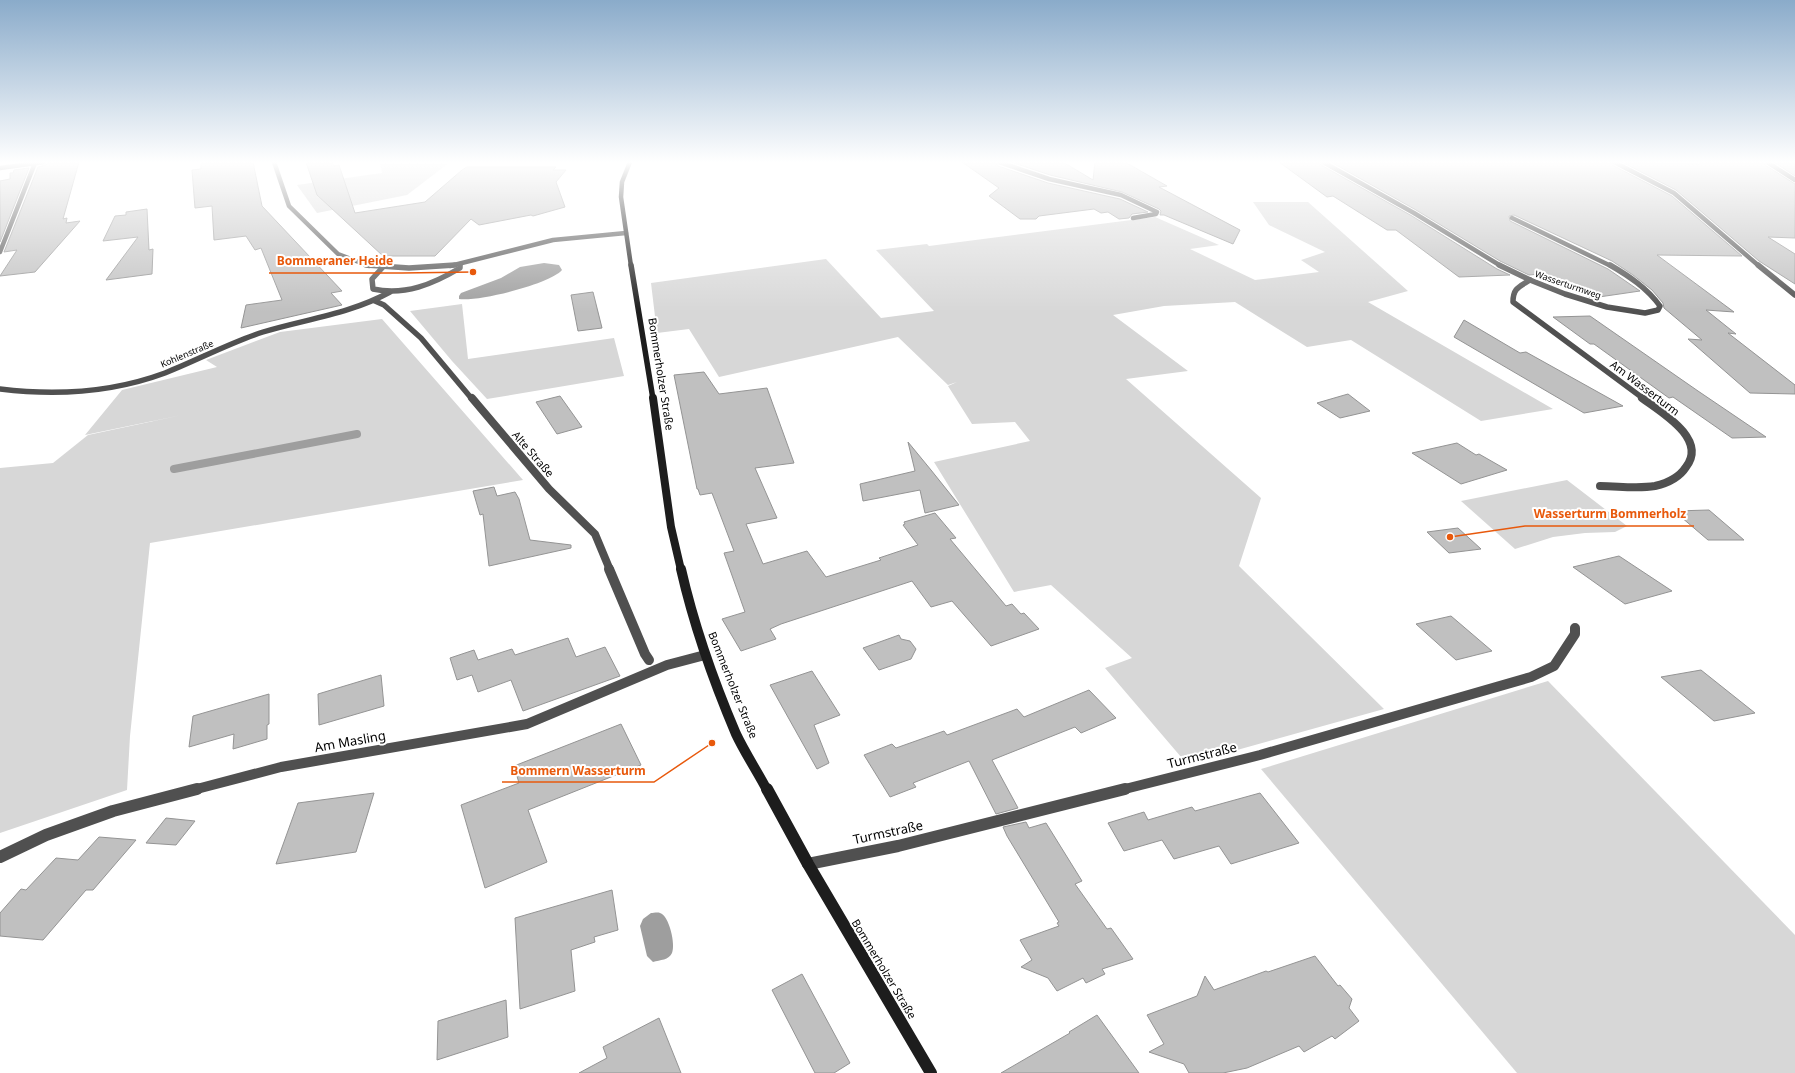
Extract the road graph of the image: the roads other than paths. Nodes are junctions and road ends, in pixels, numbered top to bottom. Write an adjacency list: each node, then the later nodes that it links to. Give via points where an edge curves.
1 (16, 212): 10 (street)
2 (295, 212): 12 (street, via 338,254 356,262)
3 (623, 212): 9 (main road, Bommerholzer Straße)
4 (1157, 212): 7 (street, via 1150,216)
5 (1412, 212): 13 (street, Wasserturmweg)
6 (1696, 212): 15 (street)
7 (1133, 218)
8 (1512, 218): 13 (street, Wasserturmweg, via 1612,266 1641,285 1660,306 1654,312 1621,310 1587,301)
9 (626, 233): 11 (street, via 553,240); 20 (main road, Bommerholzer Straße, via 672,527 691,614)
10 (0, 252)
11 (460, 264): 12 (street, via 425,268); 14 (street, via 460,268 454,272 427,285)
12 (383, 268): 14 (street, via 370,281 373,289)
13 (1530, 280): 18 (street, Am Wasserturm, via 1513,293 1513,302 1663,413 1685,434 1690,443 1690,464 1683,473 1671,481 1655,486)
14 (390, 292): 16 (street)
15 (1795, 295)
16 (375, 301): 17 (street, Kohlenstraße, via 365,306 252,336 165,373 121,387 92,392 55,393); 21 (street, Alte Straße, via 384,305 421,338 549,489 595,534 644,654)
17 (0, 389)
18 (1600, 486)
19 (1575, 628): 23 (street, Turmstraße, via 1575,634 1554,666 1531,677 1260,755 898,846)
20 (705, 655): 22 (street, Am Masling, via 667,665 527,724 281,767 113,811 46,834); 23 (main road, Bommerholzer Straße, via 737,735)
21 (649, 660)
22 (0, 857)
23 (808, 864): 24 (main road, Bommerholzer Straße)
24 (931, 1073)

